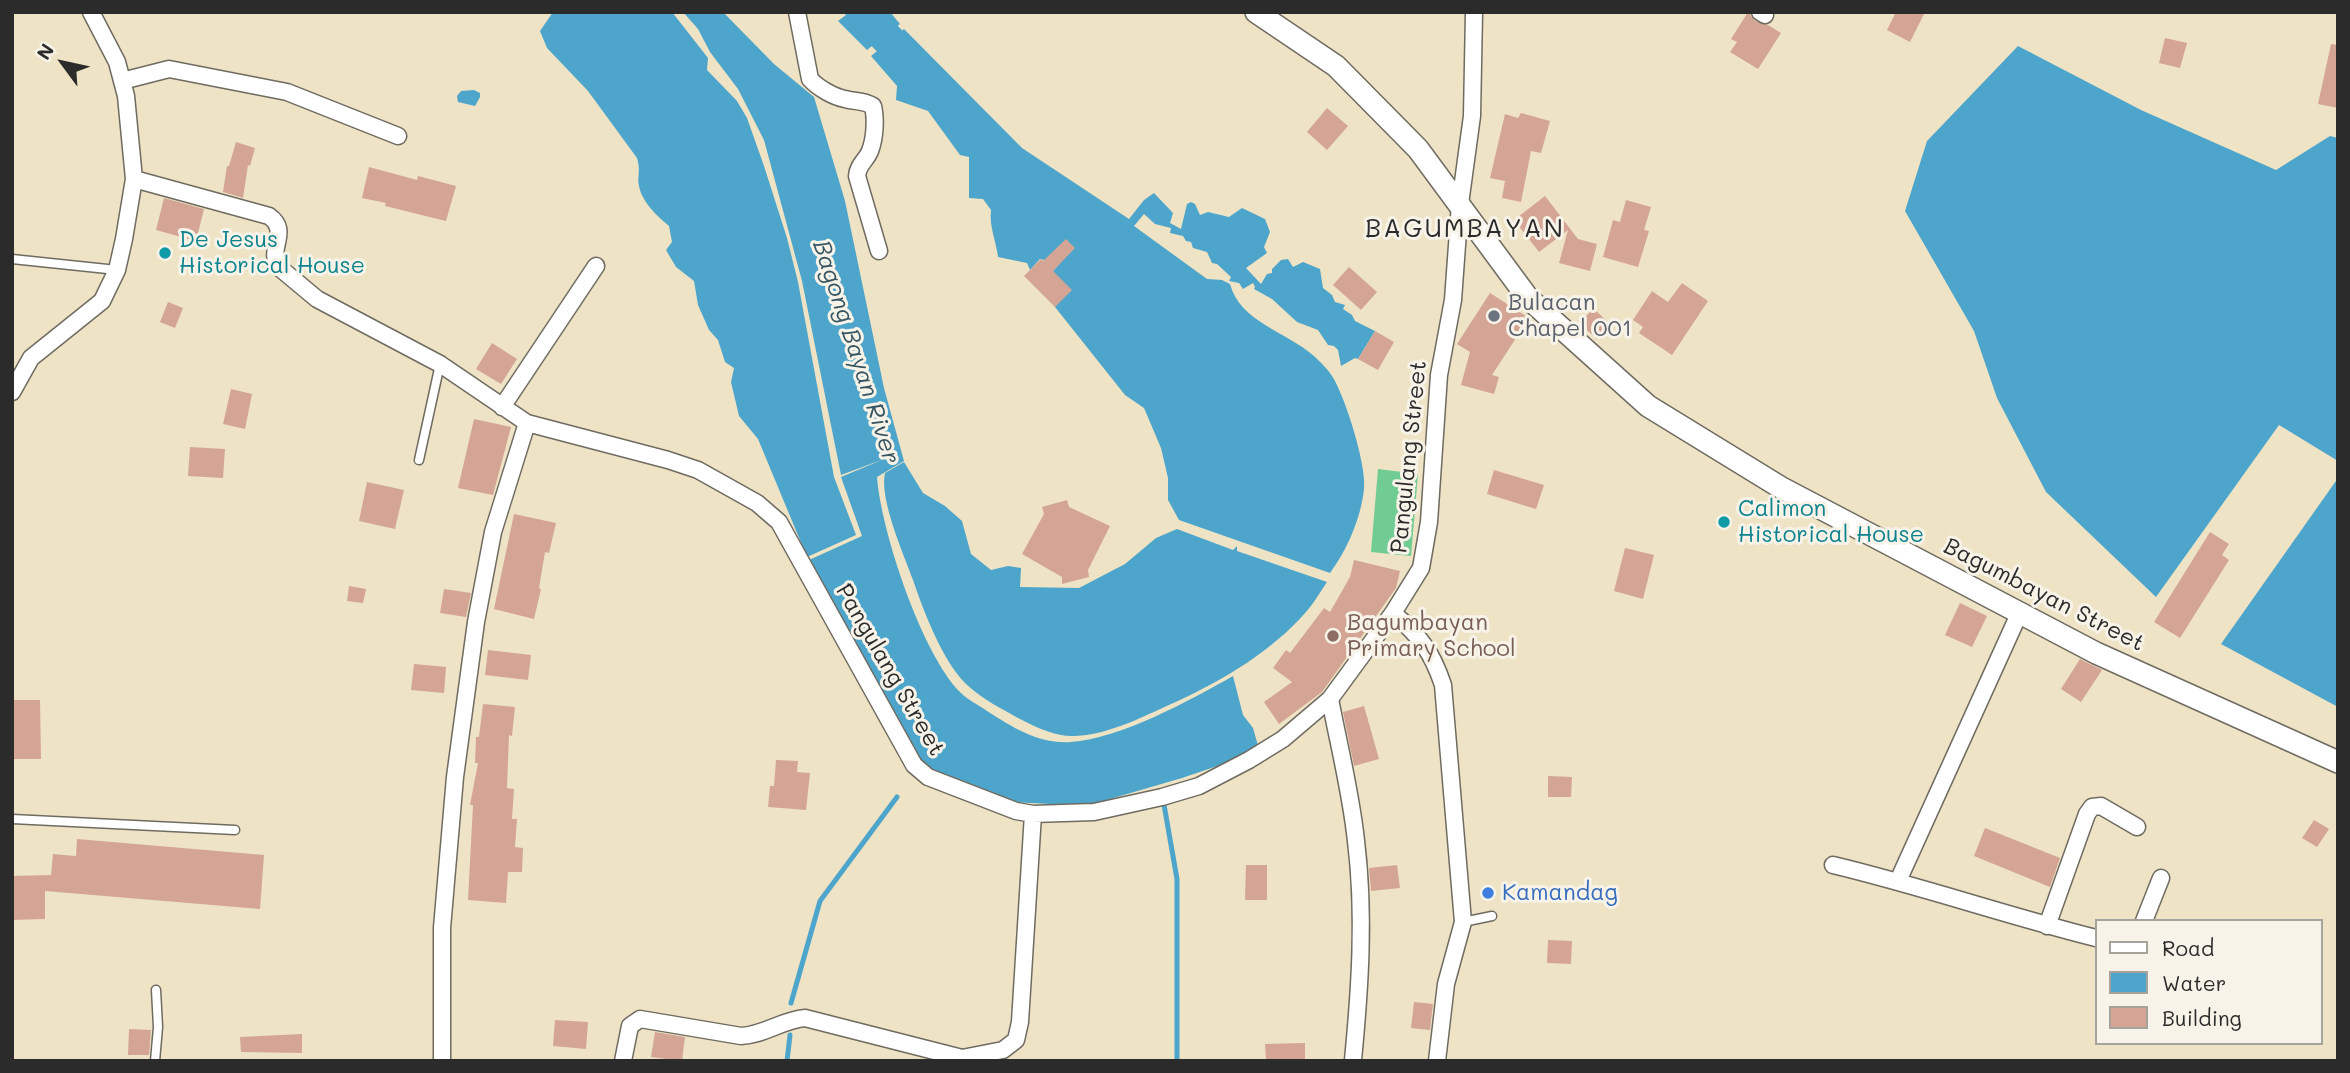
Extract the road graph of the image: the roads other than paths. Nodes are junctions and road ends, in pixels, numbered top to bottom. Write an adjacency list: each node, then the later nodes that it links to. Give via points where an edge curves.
1 (91, 12): 5 (street)
2 (797, 12): 9 (street, via 810,79 843,99 873,106 870,152 858,166 857,176)
3 (1256, 12): 8 (main road, Bagumbayan Street, via 1336,65 1418,149)
4 (1474, 12): 8 (street, Pangulang Street, via 1472,116)
5 (122, 81): 6 (street, via 169,69 287,92); 7 (street)
6 (398, 136)
7 (134, 179): 12 (street); 13 (street, Pangulang Street, via 269,216 279,230 275,256 281,270 317,299)
8 (1460, 204): 18 (street, Pangulang Street, via 1452,300 1439,375 1429,522 1420,568); 19 (main road, Bagumbayan Street, via 1528,298 1648,406 1780,487)
9 (879, 251)
10 (12, 259): 12 (lane)
11 (596, 266): 15 (street)
12 (117, 270): 14 (street, via 102,301 32,358)
13 (440, 364): 15 (street, Pangulang Street); 17 (lane)
14 (12, 391)
15 (502, 407): 16 (street, Pangulang Street)
16 (527, 424): 22 (street, Pangulang Street, via 698,470 757,503 779,522 914,765 928,777); 38 (street, via 493,532 455,778 442,928)
17 (419, 460)
18 (1393, 613): 20 (street, Pangulang Street); 31 (street, via 1417,633 1443,685)
19 (2019, 614): 21 (main road, Bagumbayan Street); 28 (street)
20 (1330, 699): 22 (street, Pangulang Street, via 1283,739 1199,786 1094,812); 36 (street, via 1356,840 1360,888 1360,980)
21 (2338, 762)
22 (1033, 814): 35 (street, via 1016,1040 1003,1050)
23 (12, 819): 25 (lane)
24 (2137, 827): 32 (street, via 2101,806 2092,807)
25 (235, 830)
26 (1833, 865): 28 (street)
27 (2161, 878): 30 (street)
28 (1898, 881): 32 (street)
29 (1492, 916): 31 (lane)
30 (2145, 919)
31 (1463, 922): 40 (street, via 1446,984)
32 (2047, 926): 33 (street)
33 (2094, 938)
34 (156, 990): 37 (lane)
35 (962, 1059): 39 (street, via 805,1018 754,1035 640,1019 630,1026)
36 (1353, 1060)
37 (155, 1061)
38 (442, 1061)
39 (623, 1061)
40 (1437, 1061)

